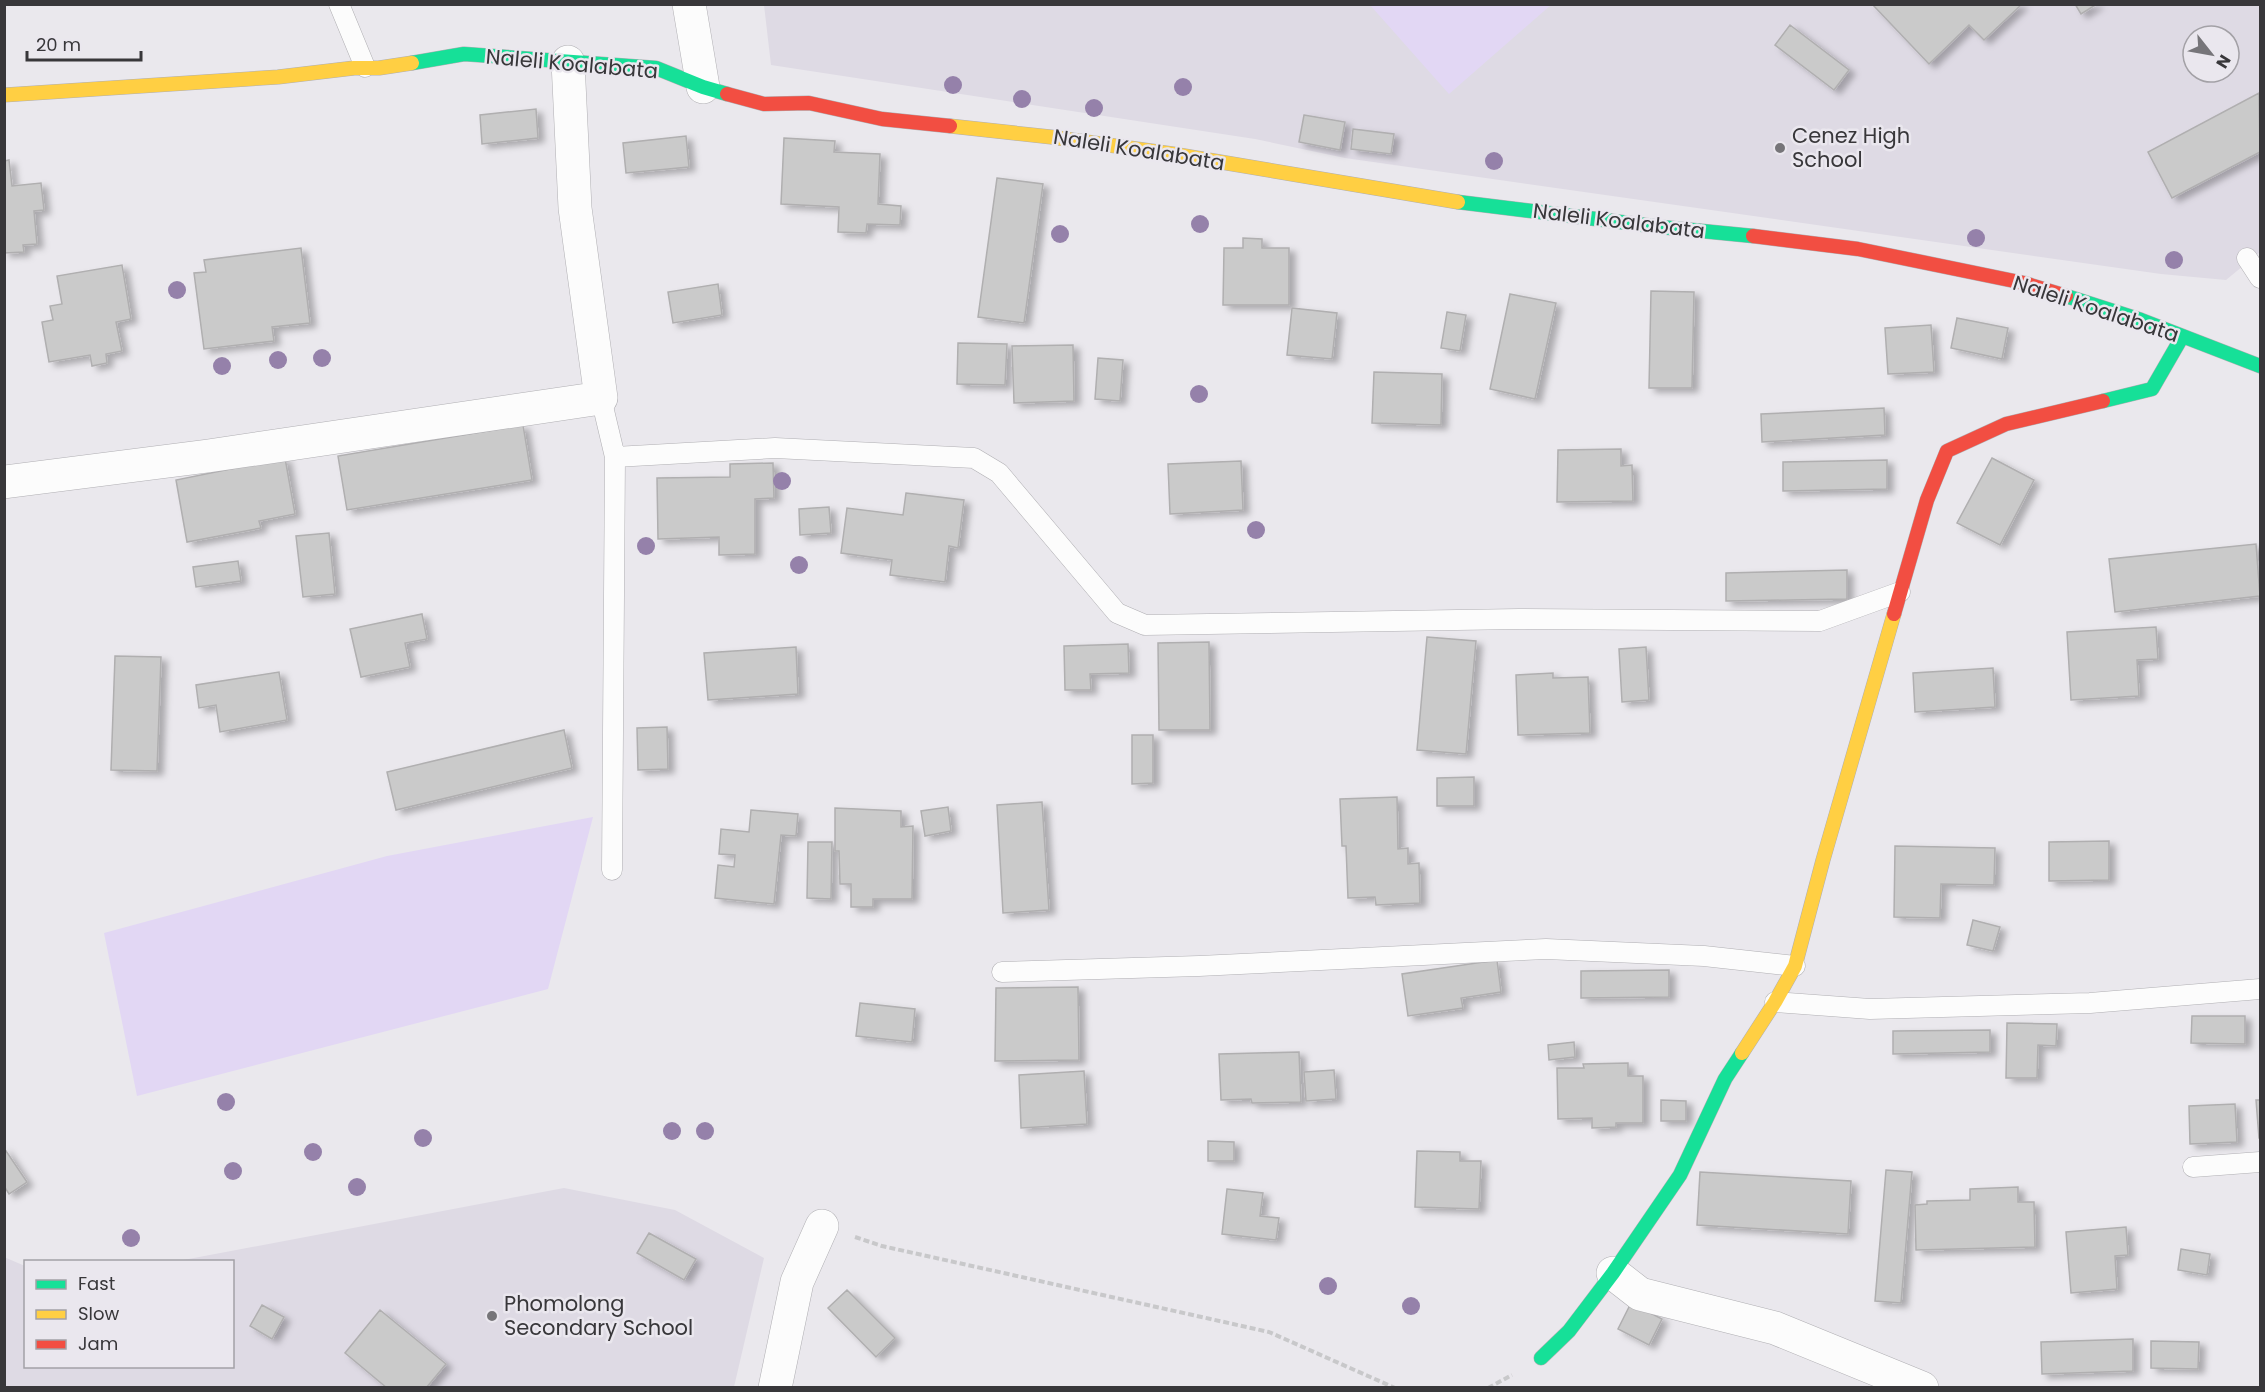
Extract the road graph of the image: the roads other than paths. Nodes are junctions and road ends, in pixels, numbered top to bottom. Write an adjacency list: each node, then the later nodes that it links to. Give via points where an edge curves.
1 (339, 4): 4 (lane)
2 (689, 4): 5 (street)
3 (568, 62): 4 (street, Naleli Koalabata, via 464,54); 5 (street, Naleli Koalabata, via 656,68); 11 (street, via 576,208)
4 (365, 67): 6 (street, Naleli Koalabata, via 288,76)
5 (703, 87): 9 (street, Naleli Koalabata, via 764,104 809,103 882,119 1062,138 1458,202 1858,249 2024,283)
6 (4, 95)
7 (2247, 258): 8 (lane)
8 (2260, 278)
9 (2182, 337): 10 (street, Naleli Koalabata); 14 (street, via 2152,388 2006,424 1947,451 1927,500)
10 (2260, 366)
11 (600, 398): 12 (lane); 13 (street)
12 (615, 457): 14 (lane, via 775,448 974,458 999,473 1117,613 1145,625 1519,619 1820,621); 15 (lane)
13 (4, 483)
14 (1900, 592): 16 (street)
15 (612, 870)
16 (1795, 966): 17 (lane, via 1704,956 1546,949); 19 (street)
17 (1002, 972)
18 (2260, 989): 19 (lane, via 2090,1003 1870,1009)
19 (1775, 1002): 23 (street, via 1725,1079 1680,1175)
20 (2260, 1162): 21 (lane)
21 (2193, 1167)
22 (822, 1226): 25 (street, via 797,1282)
23 (1613, 1272): 24 (street, via 1569,1331); 26 (street, via 1640,1294 1775,1328)
24 (1541, 1358)
25 (776, 1388)
26 (1922, 1388)

